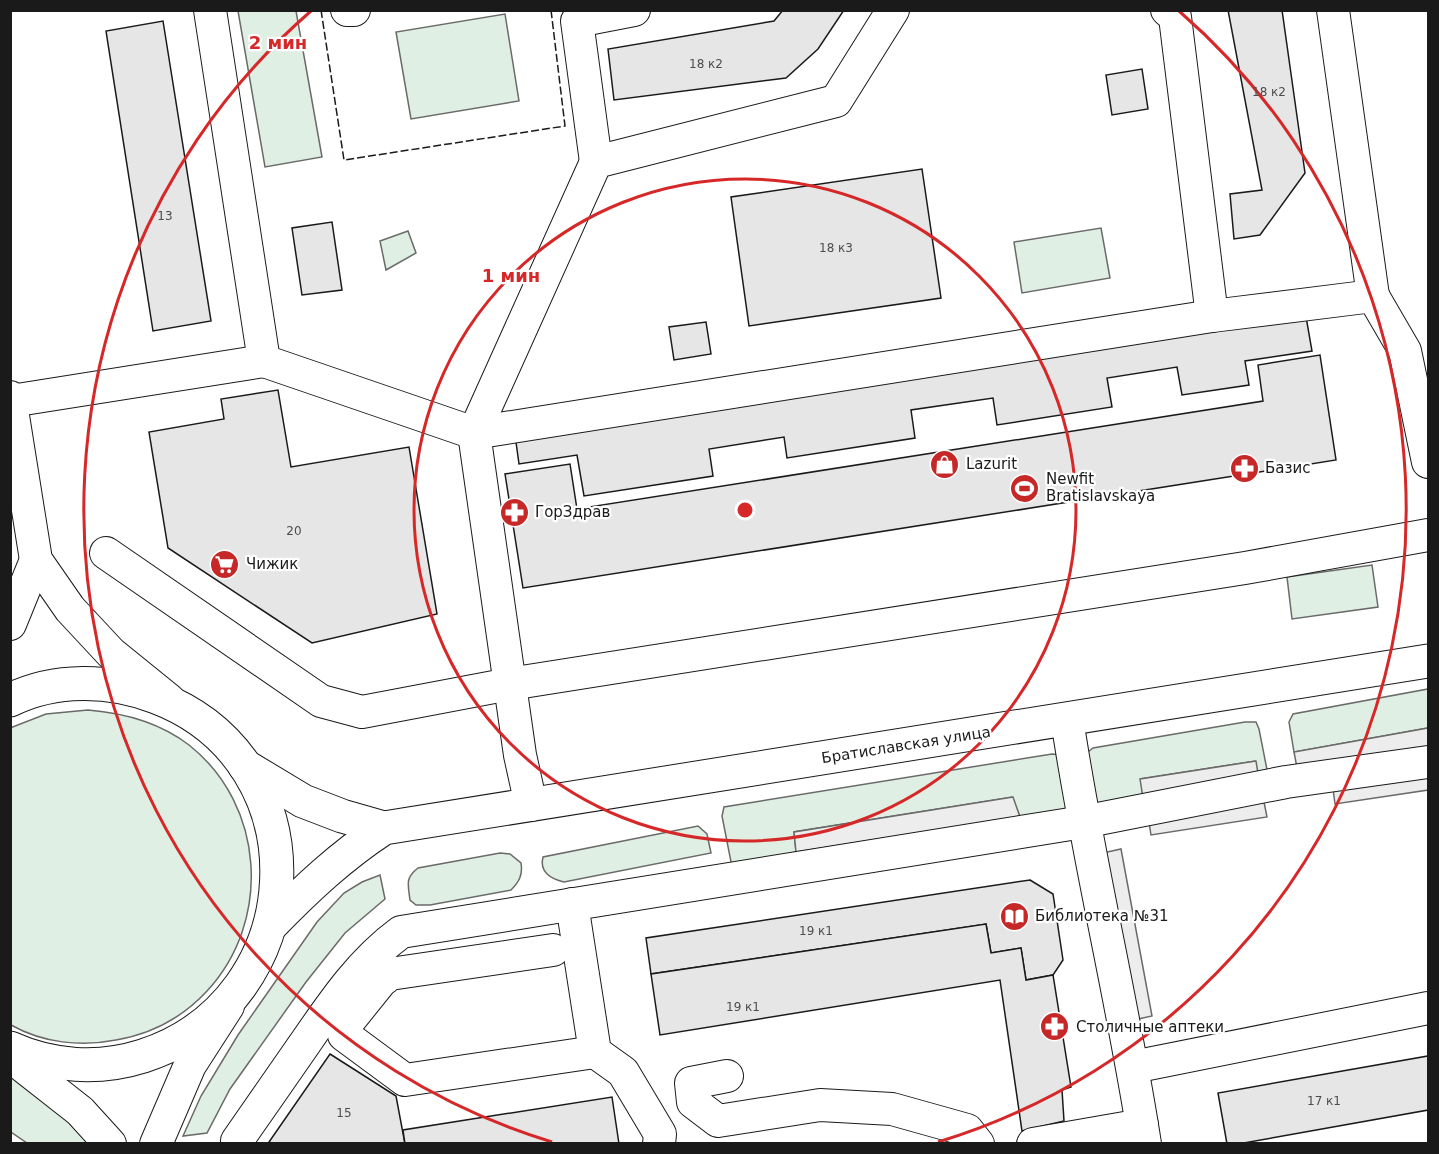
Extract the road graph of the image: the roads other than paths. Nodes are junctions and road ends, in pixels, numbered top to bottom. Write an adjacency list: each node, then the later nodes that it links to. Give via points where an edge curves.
1 (210, 10): 12 (street)
2 (347, 10): 3 (street)
3 (354, 10)
4 (634, 10): 8 (street)
5 (894, 10): 9 (street, via 836,101)
6 (1167, 10): 11 (street, via 1176,17)
7 (1334, 10): 10 (street)
8 (573, 16): 9 (street)
9 (596, 162): 14 (street)
10 (1373, 296): 11 (street); 15 (street, via 1405,351)
11 (1212, 316): 14 (street)
12 (264, 361): 13 (street); 14 (street)
13 (11, 399): 18 (street)
14 (474, 434): 21 (street)
15 (1428, 462)
16 (1428, 535): 21 (street, via 1233,570)
17 (106, 553): 21 (street, via 321,701 362,712)
18 (36, 560): 19 (street); 23 (street, via 70,609 111,652)
19 (10, 624)
20 (1428, 662): 24 (main road, Братиславская улица)
21 (510, 684): 27 (street)
22 (10, 700): 23 (main road, Братиславская улица, via 59,685 98,683 136,689)
23 (173, 703): 26 (main road, Братиславская улица, via 200,720)
24 (1067, 719): 27 (main road, Братиславская улица); 28 (street)
25 (1428, 762): 28 (street, via 1287,782)
26 (244, 765): 29 (main road, Братиславская улица, via 303,801); 31 (main road, Братиславская улица, via 272,826 277,860)
27 (531, 805): 29 (main road, Братиславская улица)
28 (1083, 822): 30 (street); 38 (street)
29 (384, 828): 31 (main road, Братиславская улица, via 310,885)
30 (572, 904): 36 (street); 43 (street, via 401,932 360,969)
31 (270, 926): 33 (main road, Братиславская улица, via 251,971)
32 (553, 950): 36 (street, via 390,974 344,1027 344,1035 405,1080)
33 (237, 991): 35 (main road, Братиславская улица, via 206,1024 166,1048 123,1062 76,1065 31,1058); 42 (street, via 190,1065)
34 (1428, 1008): 38 (street)
35 (10, 1048)
36 (595, 1052): 44 (street, via 623,1072 660,1134)
37 (10, 1056): 41 (street, via 80,1111)
38 (1133, 1067): 40 (street)
39 (727, 1076): 45 (street, via 692,1083 693,1102 718,1121 820,1105 892,1109 967,1130)
40 (1143, 1134): 46 (street)
41 (110, 1143)
42 (156, 1143)
43 (238, 1143)
44 (659, 1143)
45 (978, 1143)
46 (1033, 1143)

